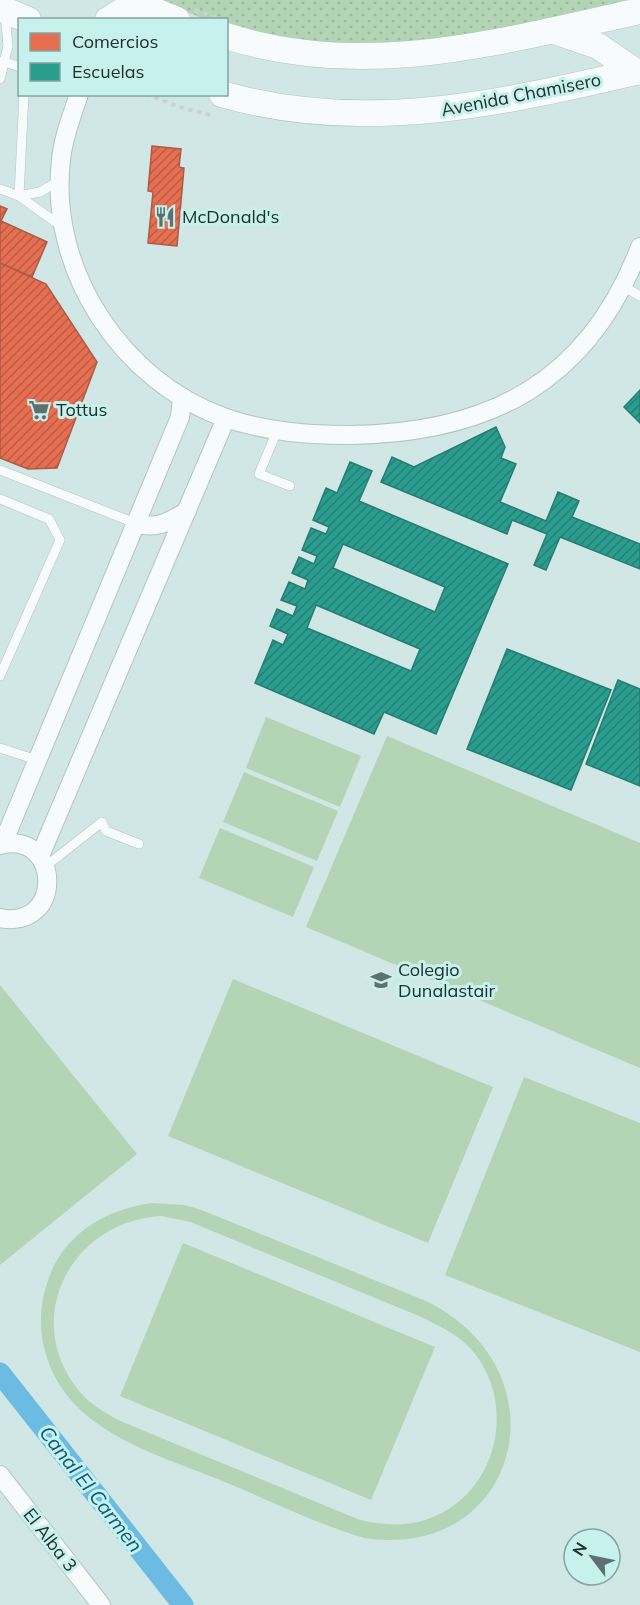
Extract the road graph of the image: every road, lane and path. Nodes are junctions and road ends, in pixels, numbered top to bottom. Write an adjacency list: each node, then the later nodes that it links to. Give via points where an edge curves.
1 (137, 3): 5 (street); 6 (street)
2 (2, 8): 4 (street); 9 (lane, via 9,46)
3 (632, 12): 7 (street)
4 (24, 18)
5 (111, 18)
6 (172, 18)
7 (553, 31): 8 (street, via 386,58 296,52); 11 (street, via 597,46)
8 (228, 36)
9 (3, 61): 10 (lane); 12 (lane)
10 (18, 66)
11 (639, 74): 13 (street, Avenida Chamisero, via 424,112 313,111)
12 (0, 79)
13 (228, 95)
14 (24, 96): 18 (lane)
15 (78, 96): 16 (street, via 65,135)
16 (59, 181): 18 (lane, via 40,192); 19 (street)
17 (0, 189): 18 (lane)
18 (19, 196): 19 (lane)
19 (64, 228): 23 (street, via 86,293 108,330 132,358)
20 (640, 247): 21 (street)
21 (623, 286): 22 (lane); 25 (street, via 597,327 566,363 531,390 489,412 441,426 393,433 326,435)
22 (640, 296)
23 (182, 397): 24 (street); 30 (street, via 180,417)
24 (226, 418): 25 (street); 29 (street)
25 (277, 431): 27 (lane, via 259,474)
26 (0, 470): 30 (lane)
27 (290, 486)
28 (0, 499): 31 (lane, via 49,519 60,540)
29 (188, 511): 30 (street, via 157,526); 36 (street)
30 (135, 523): 33 (street)
31 (0, 676)
32 (0, 748): 33 (lane)
33 (37, 760): 34 (street)
34 (2, 844): 36 (street, via 17,843 30,848)
35 (139, 844): 36 (lane, via 106,831 102,822)
36 (43, 861): 37 (street, via 49,879 40,905 18,919)
37 (0, 918)
38 (0, 1475): 39 (street, El Alba 3)
39 (101, 1605)

